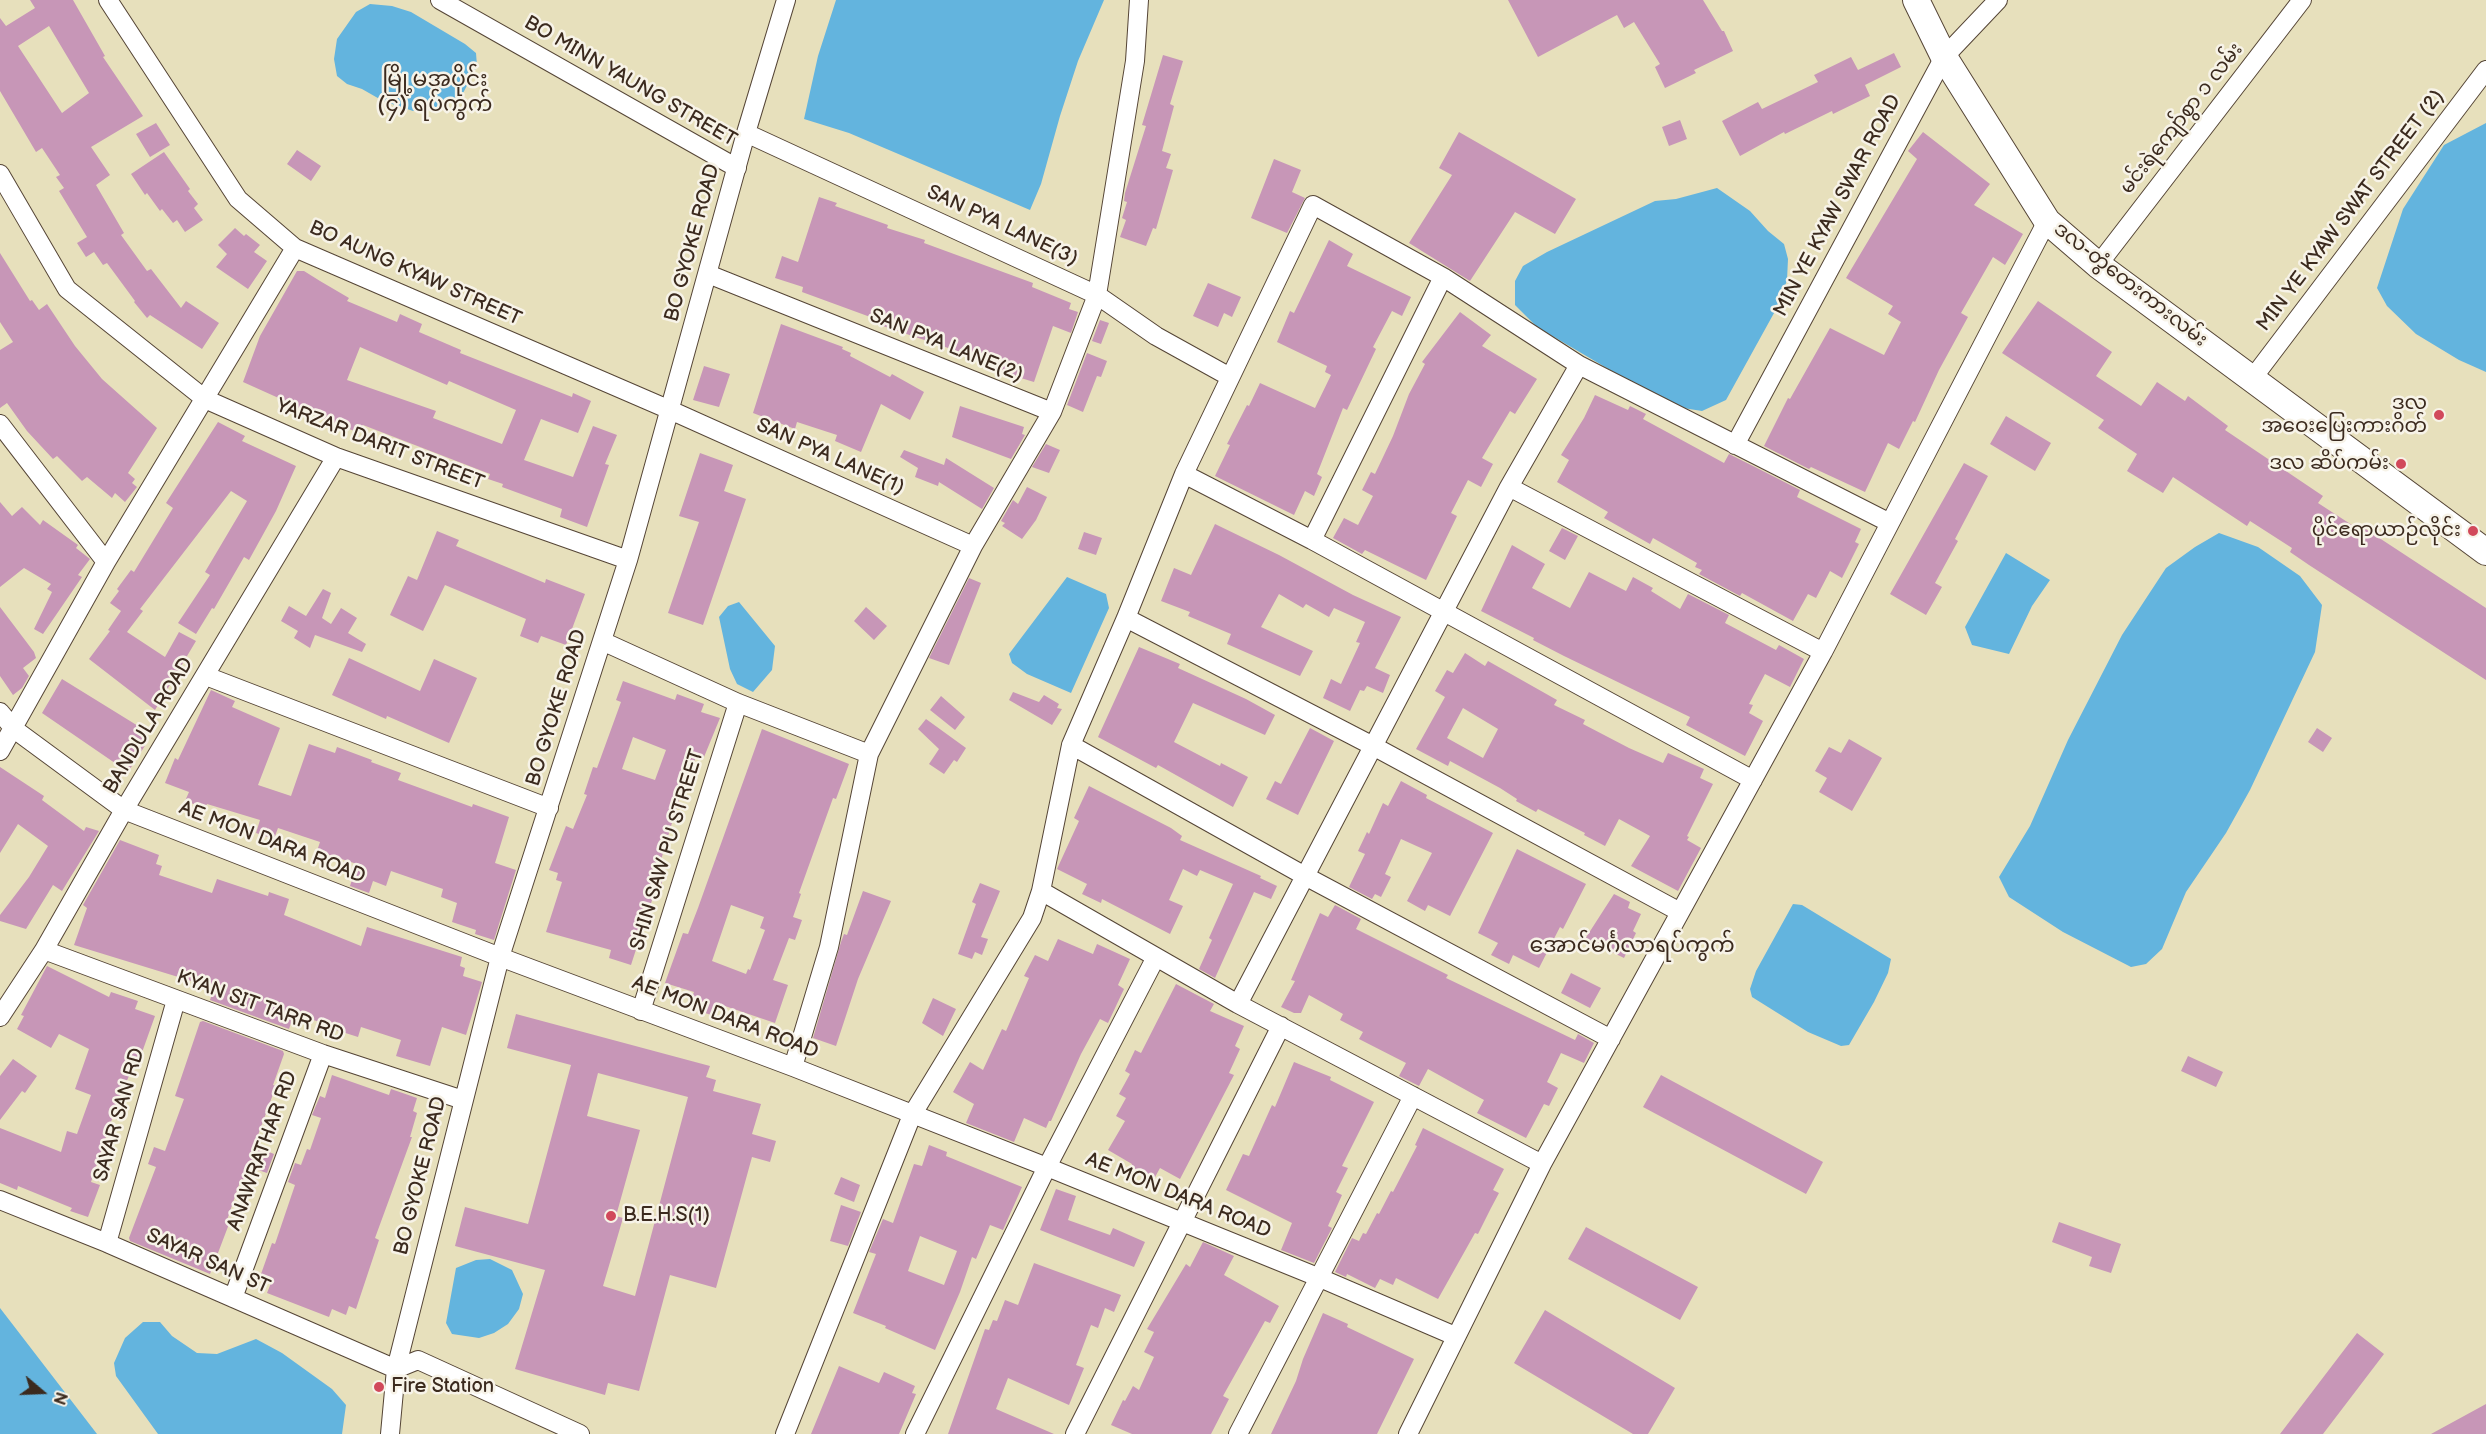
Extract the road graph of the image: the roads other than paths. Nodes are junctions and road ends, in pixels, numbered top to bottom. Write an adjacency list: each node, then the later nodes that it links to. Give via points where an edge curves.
1 (440, 0): 11 (street, BO MINN YAUNG STREET)
2 (786, 0): 10 (street, BO GYOKE ROAD)
3 (1139, 0): 18 (street, via 1135,61)
4 (1916, 0): 8 (main road, ဒလ-တွံတေးကားလမ်း)
5 (1998, 0): 8 (street, MIN YE KYAW SWAR ROAD)
6 (2302, 0): 15 (street, မင်းရဲကျော်စွာ ၁ လမ်း)
7 (114, 3): 14 (street, BO AUNG KYAW STREET, via 238,199)
8 (1944, 57): 13 (main road, ဒလ-တွံတေးကားလမ်း); 26 (street, MIN YE KYAW SWAR ROAD)
9 (2486, 70): 21 (street, MIN YE KYAW SWAT STREET (2))
10 (746, 133): 11 (street, BO GYOKE ROAD); 18 (street, SAN PYA LANE(3))
11 (736, 168): 16 (street, BO GYOKE ROAD)
12 (0, 174): 22 (street, YARZAR DARIT STREET, via 67,289)
13 (2047, 221): 15 (main road, ဒလ-တွံတေးကားလမ်း); 30 (street)
14 (296, 248): 22 (street); 23 (street, BO AUNG KYAW STREET)
15 (2098, 265): 21 (main road, ဒလ-တွံတေးကားလမ်း)
16 (708, 274): 23 (street, BO GYOKE ROAD); 24 (street, SAN PYA LANE(2))
17 (1443, 277): 19 (street); 20 (street, via 1313,205); 31 (street)
18 (1097, 295): 20 (street, SAN PYA LANE(3), via 1156,336); 24 (street)
19 (1579, 364): 26 (street); 29 (street)
20 (1230, 377): 28 (street)
21 (2252, 379): 33 (main road, ဒလ-တွံတေးကားလမ်း)
22 (205, 399): 27 (street, YARZAR DARIT STREET); 35 (street)
23 (670, 410): 32 (street, SAN PYA LANE(1)); 34 (street, BO GYOKE ROAD)
24 (1052, 412): 32 (street)
25 (0, 423): 35 (street)
26 (1736, 445): 30 (street)
27 (336, 457): 34 (street, YARZAR DARIT STREET); 40 (street, BANDULA ROAD)
28 (1184, 474): 31 (street); 37 (street)
29 (1509, 487): 36 (street); 39 (street)
30 (1890, 523): 39 (street)
31 (1312, 540): 36 (street)
32 (973, 546): 47 (street)
33 (2486, 552)
34 (628, 560): 38 (street, BO GYOKE ROAD)
35 (106, 562): 43 (street)
36 (1443, 612): 45 (street); 48 (street)
37 (1126, 618): 44 (street); 45 (street)
38 (602, 641): 41 (street); 49 (street, BO GYOKE ROAD)
39 (1823, 652): 48 (street)
40 (206, 676): 49 (street); 50 (street, BANDULA ROAD)
41 (738, 703): 47 (street); 59 (street, SHIN SAW PU STREET)
42 (0, 712): 43 (street, AE MON DARA ROAD)
43 (14, 729): 46 (street); 50 (street, AE MON DARA ROAD)
44 (1071, 745): 51 (street); 52 (street)
45 (1373, 746): 51 (street); 53 (street)
46 (0, 751)
47 (869, 754): 64 (street, via 829,947)
48 (1753, 780): 53 (street)
49 (549, 808): 55 (street, BO GYOKE ROAD)
50 (124, 810): 54 (street, BANDULA ROAD); 55 (street, AE MON DARA ROAD)
51 (1305, 876): 58 (street); 62 (street)
52 (1041, 891): 56 (street); 67 (street, via 1032,918)
53 (1680, 912): 62 (street)
54 (44, 950): 57 (street, KYAN SIT TARR RD); 60 (street, BANDULA ROAD)
55 (500, 957): 59 (street, AE MON DARA ROAD); 66 (street, BO GYOKE ROAD)
56 (1156, 957): 58 (street); 69 (street)
57 (176, 1000): 63 (street, KYAN SIT TARR RD); 72 (street, SAYAR SAN RD)
58 (1238, 1004): 61 (street)
59 (641, 1011): 64 (street, AE MON DARA ROAD)
60 (0, 1017)
61 (1281, 1026): 65 (street); 71 (street)
62 (1611, 1039): 68 (street)
63 (323, 1054): 66 (street, KYAN SIT TARR RD); 74 (street, ANAWRATHAR RD)
64 (793, 1066): 67 (street, AE MON DARA ROAD)
65 (1413, 1096): 68 (street); 73 (street)
66 (463, 1100): 76 (street, BO GYOKE ROAD)
67 (912, 1115): 69 (street, AE MON DARA ROAD); 79 (street)
68 (1542, 1164): 75 (street)
69 (1047, 1167): 71 (street, AE MON DARA ROAD); 80 (street)
70 (0, 1200): 72 (street, SAYAR SAN ST)
71 (1183, 1221): 73 (street, AE MON DARA ROAD); 81 (street)
72 (107, 1243): 74 (street, SAYAR SAN ST)
73 (1320, 1278): 75 (street, AE MON DARA ROAD); 82 (street)
74 (233, 1298): 76 (street, SAYAR SAN ST)
75 (1455, 1336): 83 (street)
76 (396, 1369): 77 (street, BO GYOKE ROAD); 78 (street, via 418,1360)
77 (390, 1434)
78 (580, 1434)
79 (785, 1434)
80 (915, 1434)
81 (1075, 1434)
82 (1238, 1434)
83 (1408, 1434)

